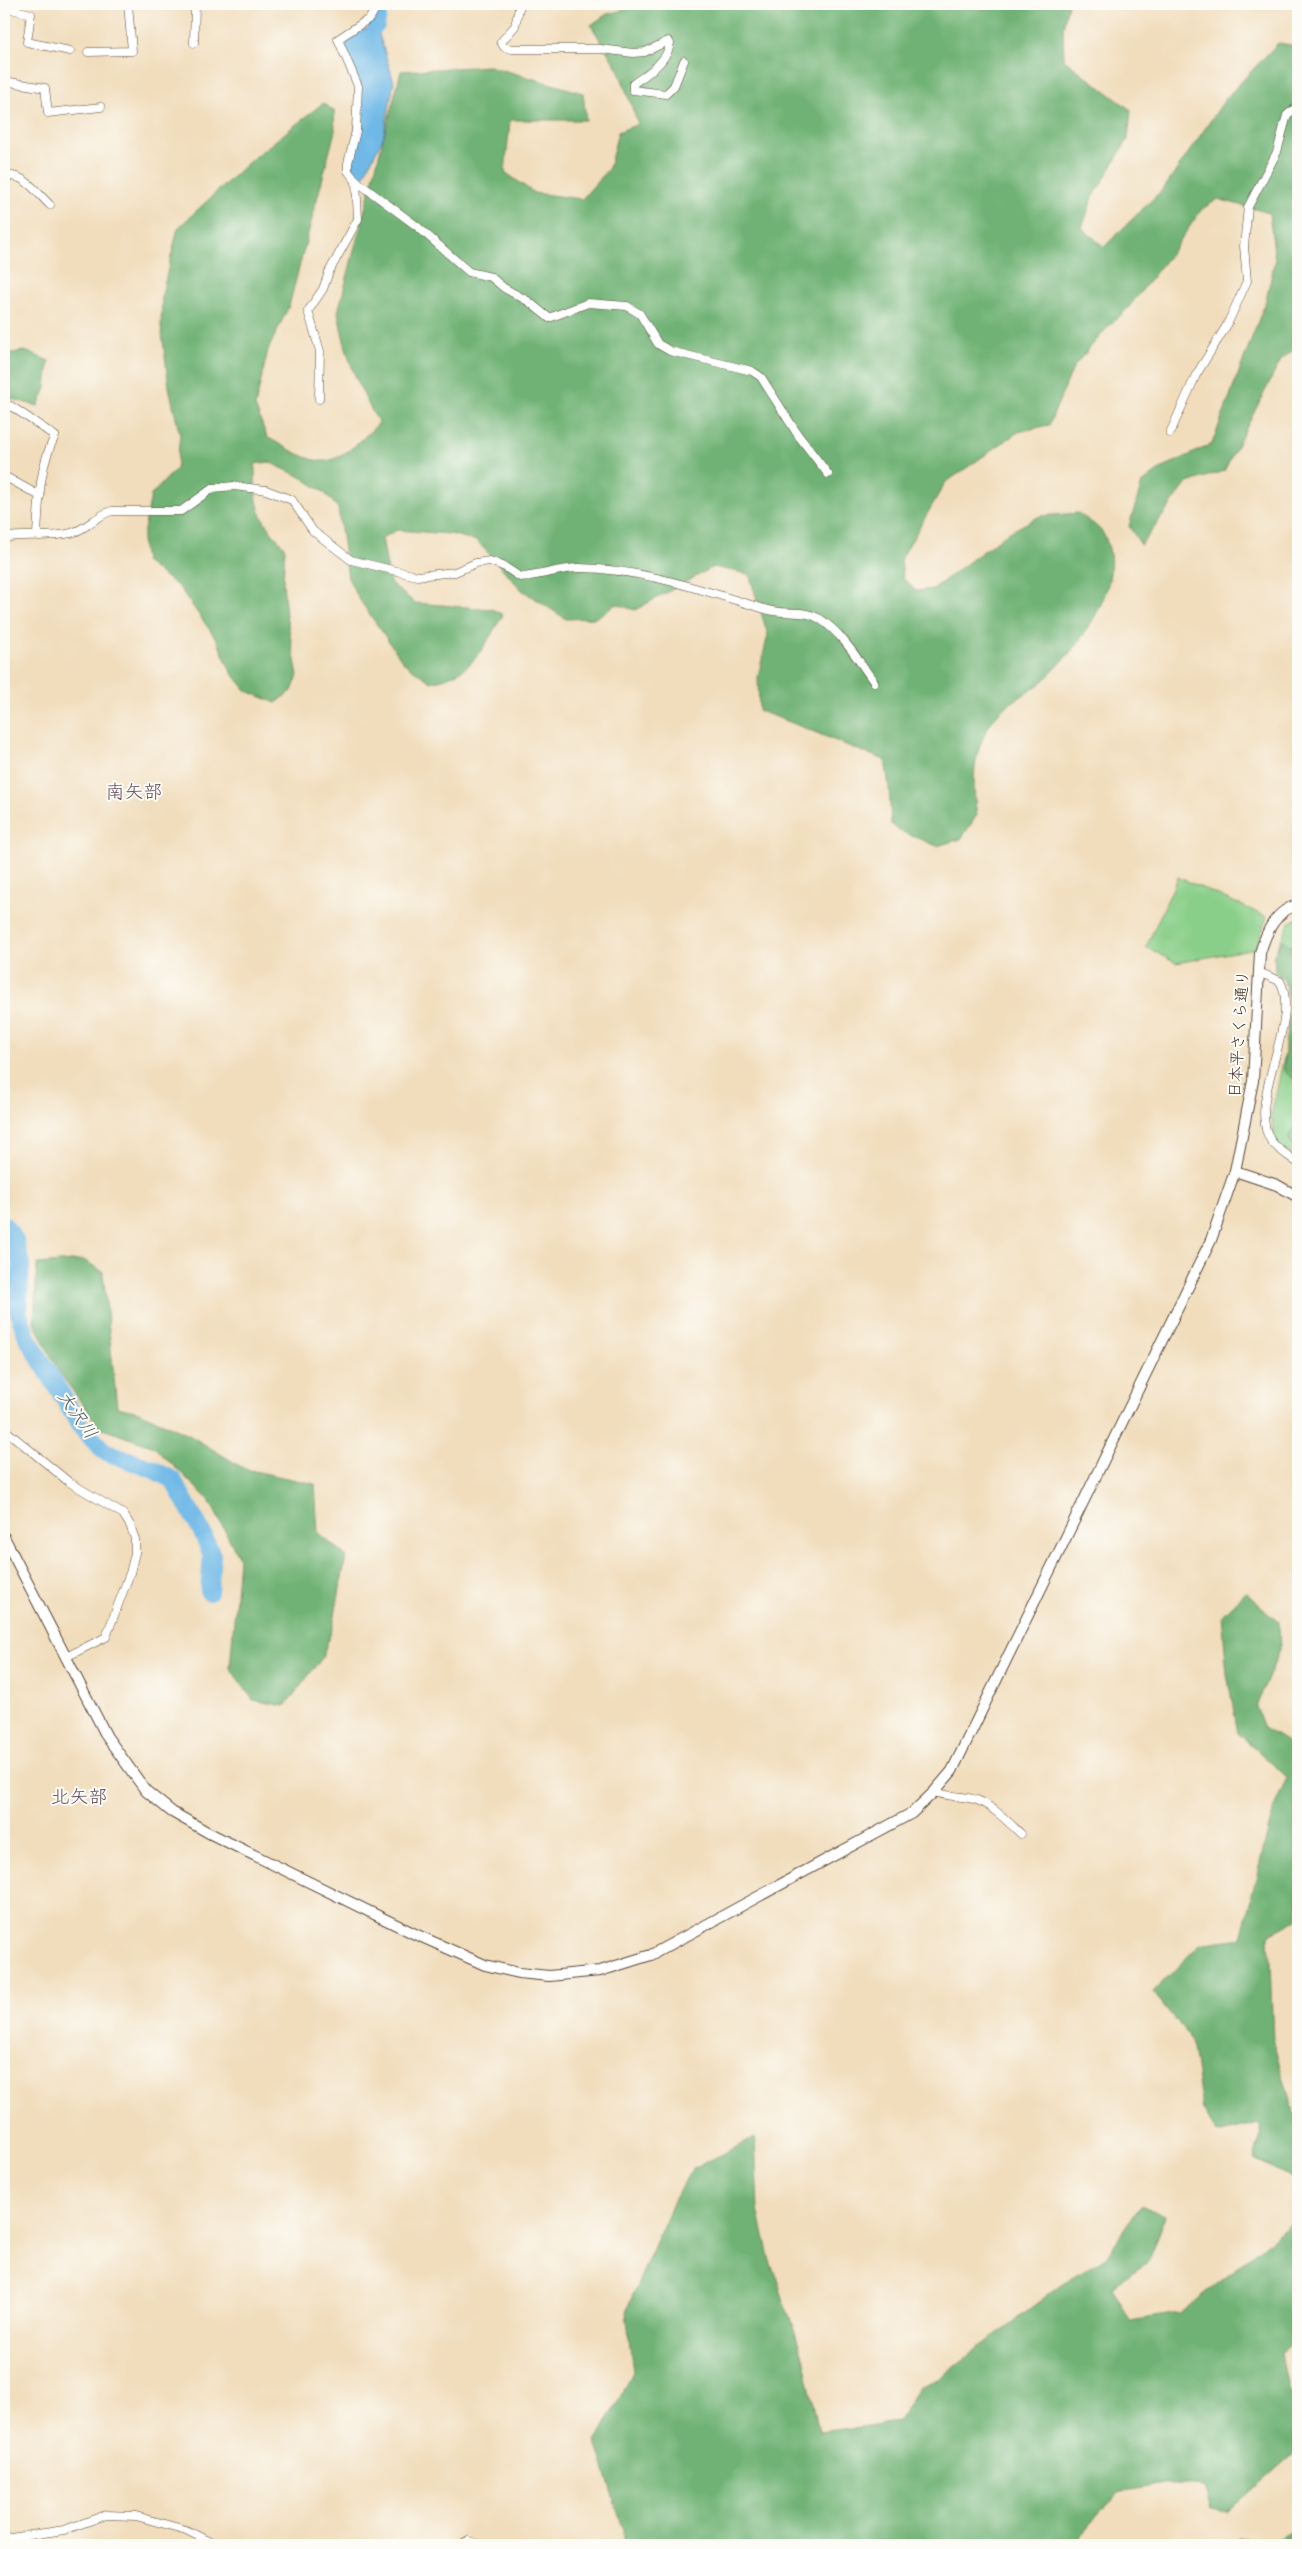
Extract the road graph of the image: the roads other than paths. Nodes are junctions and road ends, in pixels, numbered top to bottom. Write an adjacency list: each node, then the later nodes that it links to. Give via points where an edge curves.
1 (5, 4): 7 (street, via 7,8 31,14 27,42)
2 (128, 4): 8 (street, via 132,51)
3 (195, 4): 6 (street)
4 (378, 4): 14 (street, via 370,18 338,39 358,86 356,130 348,162 348,171)
5 (520, 4): 9 (street, via 515,26 501,42 504,47 601,49 632,53 645,52 668,41 670,48 652,71 633,84 633,90 638,92 666,94 674,86)
6 (194, 43)
7 (70, 51)
8 (88, 52)
9 (684, 62)
10 (4, 81): 12 (street, via 45,88 48,113)
11 (1298, 106): 18 (street, via 1287,115 1277,152 1248,207 1244,246 1247,280 1227,325 1196,375)
12 (101, 107)
13 (4, 176): 15 (street, via 15,174 22,178)
14 (356, 181): 16 (street, via 358,219 323,289 308,311 320,351); 19 (street, via 418,227 469,272 491,277 549,318 588,302 627,306 640,314 652,337 670,352 752,371 761,377)
15 (50, 205)
16 (319, 399)
17 (4, 408): 21 (street, via 11,406 55,436 47,452)
18 (1170, 433)
19 (828, 474)
20 (4, 476): 21 (street)
21 (40, 496): 22 (street)
22 (37, 535): 23 (street); 24 (street, via 77,532 102,514 112,511 181,511 213,488 234,486 266,490 292,500 313,531 351,560 369,566 417,576 456,572 490,561 505,566 520,577 577,568 603,569 665,579 770,610 810,613 831,627)
23 (4, 538)
24 (874, 682)
25 (1298, 906): 26 (street, 日本平さくら通り, via 1282,912 1273,923 1264,938)
26 (1258, 972): 27 (street, via 1280,981 1286,997 1287,1015 1263,1118 1271,1140); 28 (street, 日本平さくら通り, via 1253,1082)
27 (1298, 1162)
28 (1235, 1171): 29 (street, via 1277,1185); 33 (street, 日本平さくら通り, via 1211,1240 960,1756)
29 (1298, 1197)
30 (4, 1429): 32 (street, via 69,1482 123,1514 135,1539 130,1573 106,1637)
31 (4, 1537): 32 (street, 日本平さくら通り)
32 (66, 1657): 33 (street, 日本平さくら通り, via 107,1737 128,1768 146,1791 172,1812 455,1953 485,1965 519,1973 549,1976 600,1971 651,1956 912,1813)
33 (934, 1792): 34 (street, via 976,1800 998,1813)
34 (1021, 1834)
35 (4, 2539): 36 (street, via 64,2530 106,2515 136,2516 186,2530)
36 (216, 2545)
37 (462, 2545): 38 (street, via 468,2541)
38 (484, 2545)

